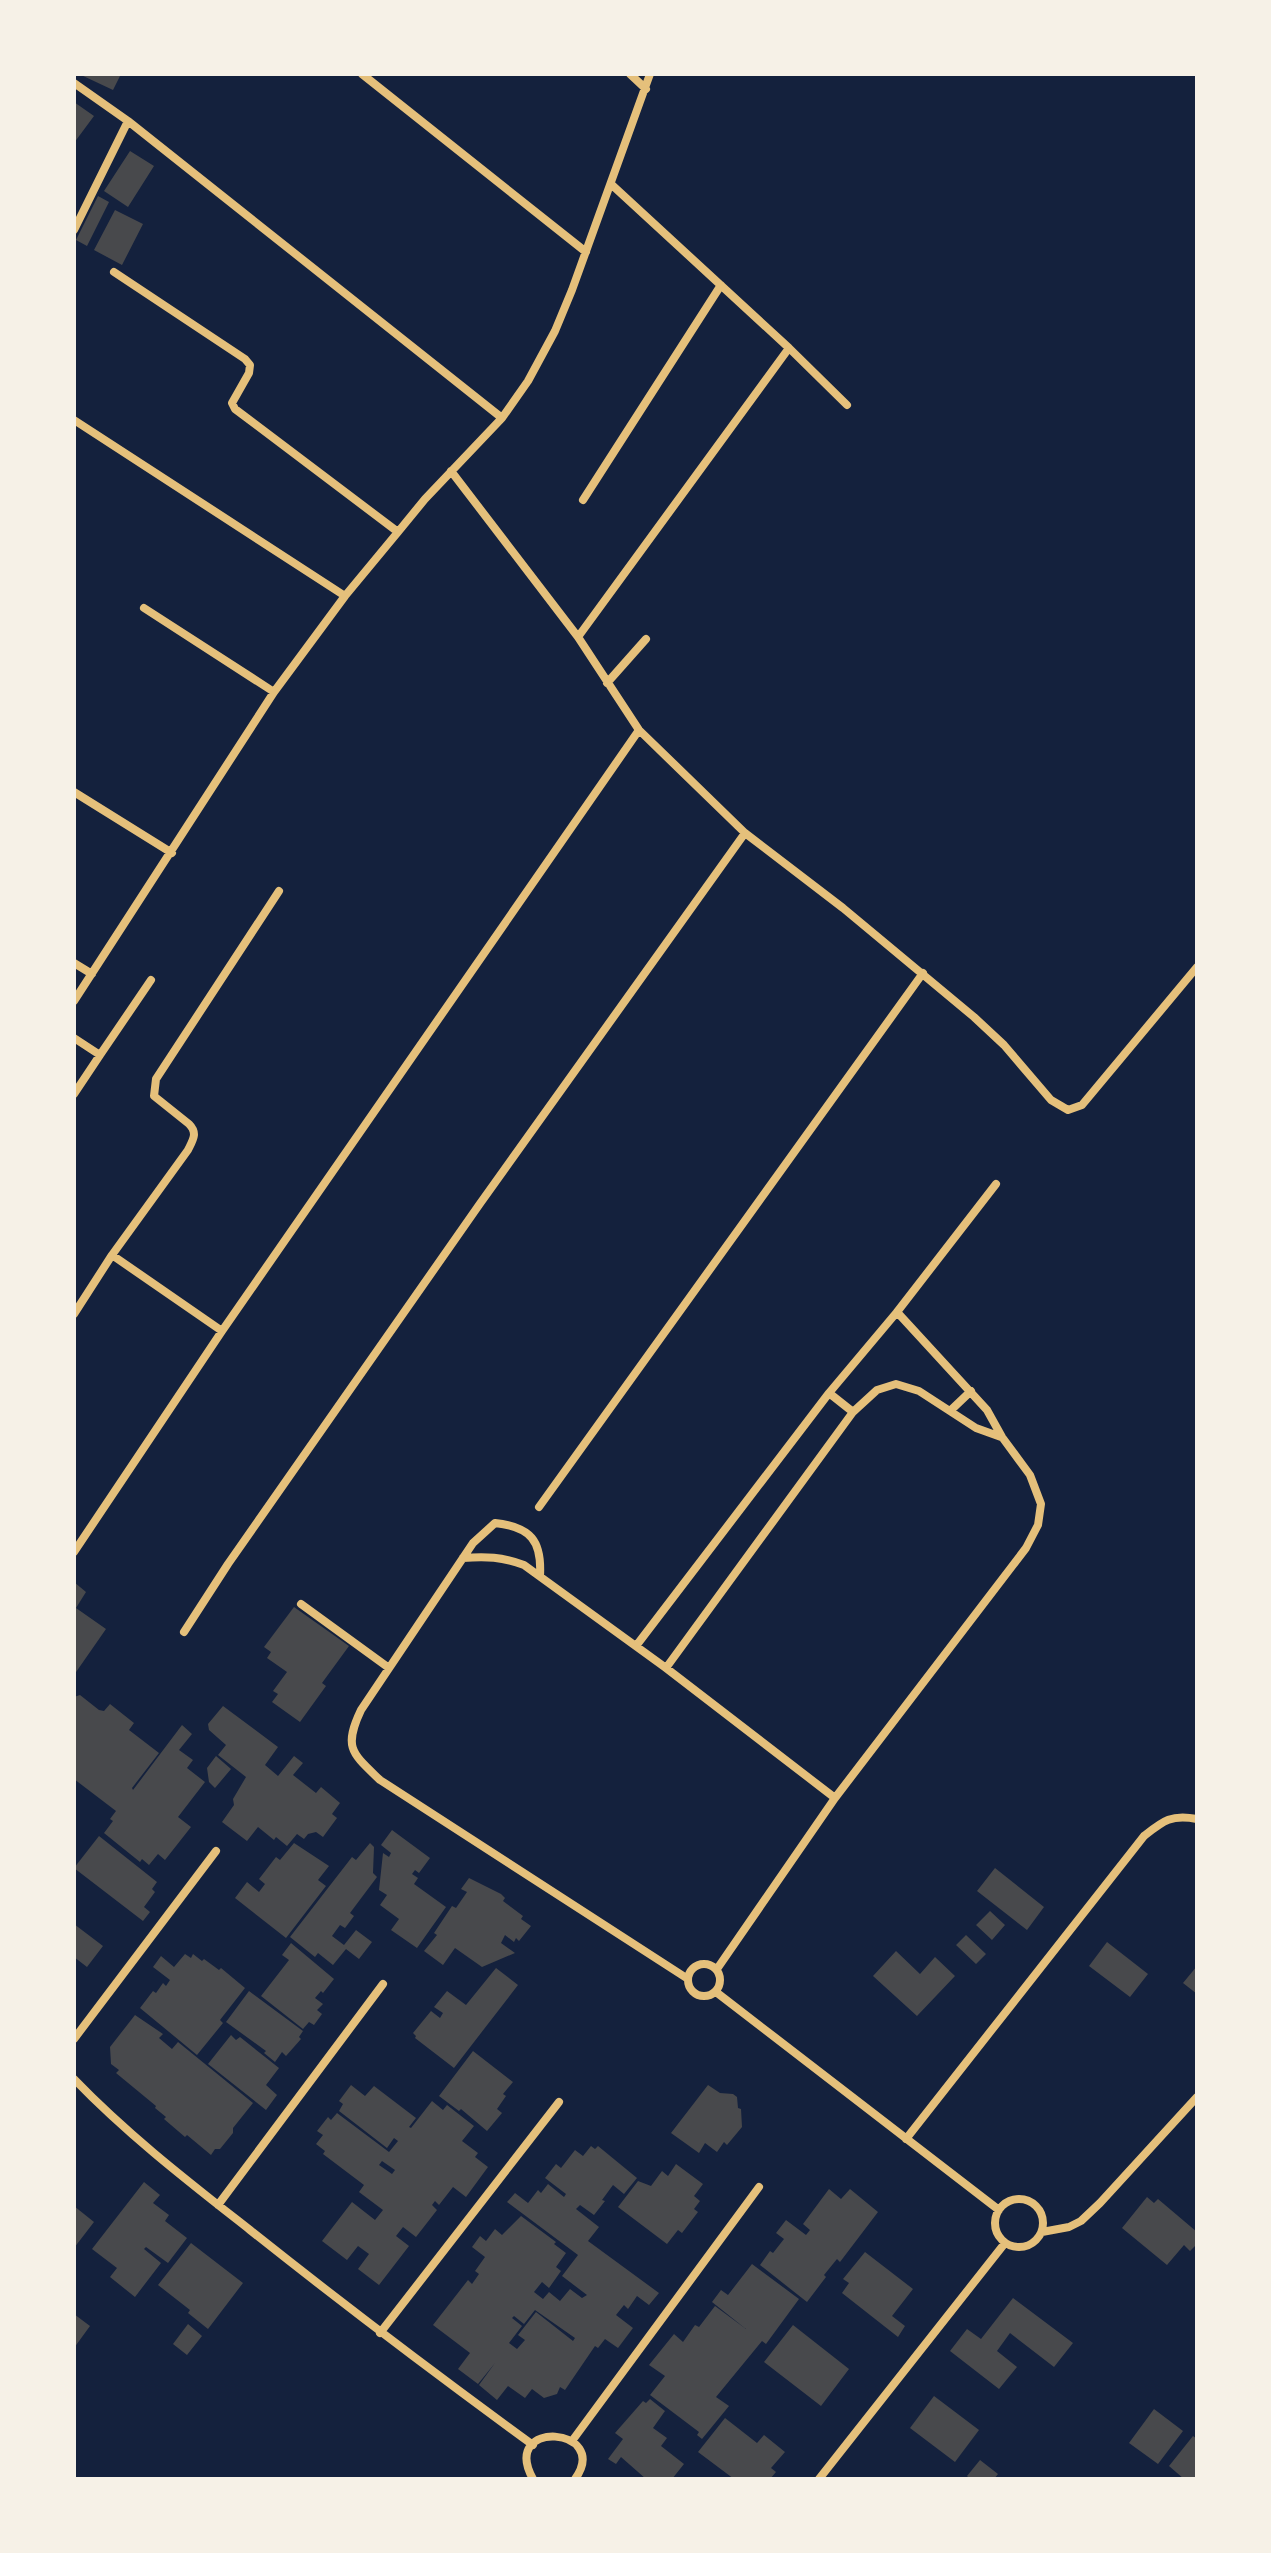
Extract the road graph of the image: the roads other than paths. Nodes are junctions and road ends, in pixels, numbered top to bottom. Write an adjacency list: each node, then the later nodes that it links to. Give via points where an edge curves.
1 (362, 74): 9 (street)
2 (630, 74): 5 (street)
3 (650, 74): 5 (street)
4 (74, 83): 6 (street)
5 (646, 89): 7 (street)
6 (128, 121): 8 (street); 14 (street)
7 (612, 185): 9 (street); 11 (street)
8 (74, 230)
9 (586, 252): 14 (street, via 555,331)
10 (114, 272): 18 (street, via 245,359 249,373 232,403 235,409)
11 (721, 285): 12 (street); 17 (street)
12 (789, 348): 13 (street); 21 (street)
13 (847, 405)
14 (502, 418): 16 (street)
15 (74, 420): 19 (street)
16 (451, 471): 18 (street); 21 (street)
17 (583, 500)
18 (398, 532): 19 (street)
19 (345, 596): 24 (street)
20 (144, 608): 24 (street)
21 (578, 637): 23 (street)
22 (646, 639): 23 (street)
23 (607, 683): 25 (street)
24 (274, 692): 28 (street)
25 (639, 730): 27 (street); 43 (street)
26 (74, 792): 28 (street)
27 (745, 833): 32 (street); 54 (street)
28 (172, 853): 33 (street)
29 (279, 891): 40 (street, via 156,1079 154,1096 189,1124 195,1136)
30 (74, 963): 33 (street)
31 (1197, 967): 32 (street, via 1091,1096 1068,1110 1051,1100 1004,1045)
32 (923, 973): 49 (street)
33 (92, 974): 35 (street)
34 (151, 980): 37 (street)
35 (74, 1001)
36 (74, 1038): 37 (street)
37 (100, 1055): 38 (street)
38 (74, 1094)
39 (996, 1184): 41 (street)
40 (112, 1255): 42 (street); 43 (street)
41 (897, 1312): 44 (street); 45 (street)
42 (74, 1314)
43 (222, 1331): 50 (street)
44 (971, 1391): 46 (street); 48 (street)
45 (829, 1393): 47 (street); 55 (street)
46 (950, 1411): 47 (street, via 919,1391 896,1384 877,1390); 48 (street)
47 (853, 1412): 57 (street)
48 (1002, 1437): 58 (street, via 1036,1486 1041,1504 1038,1525 1026,1548)
49 (539, 1507)
50 (74, 1552)
51 (463, 1558): 52 (street, via 505,1558); 52 (street, via 483,1531 495,1523 509,1524 539,1546); 56 (street)
52 (540, 1576): 55 (street)
53 (301, 1604): 56 (street)
54 (184, 1632)
55 (636, 1646): 57 (street)
56 (389, 1668): 62 (street, via 352,1730 350,1743 367,1768)
57 (666, 1668): 58 (street)
58 (835, 1798): 61 (street)
59 (1197, 1819): 69 (street, via 1164,1821 1144,1836)
60 (216, 1851): 65 (street)
61 (717, 1969): 62 (street, via 711,1964 696,1966); 64 (street, via 721,1981)
62 (688, 1979): 64 (street, via 697,1995)
63 (383, 1984): 71 (street)
64 (716, 1992): 69 (street)
65 (74, 2039)
66 (74, 2079): 71 (street, via 125,2130)
67 (1197, 2097): 73 (street, via 1081,2221)
68 (559, 2102): 75 (street)
69 (906, 2139): 72 (street)
70 (759, 2187): 76 (street)
71 (218, 2205): 75 (street)
72 (999, 2210): 73 (street, via 1015,2199 1034,2204 1041,2212); 74 (street, via 995,2228)
73 (1042, 2232): 74 (street, via 1027,2247)
74 (1005, 2243): 80 (street)
75 (380, 2333): 77 (street)
76 (572, 2441): 77 (street, via 547,2436); 79 (street, via 581,2456)
77 (533, 2445): 78 (street, via 527,2463)
78 (533, 2479)
79 (575, 2479)
80 (819, 2479)

